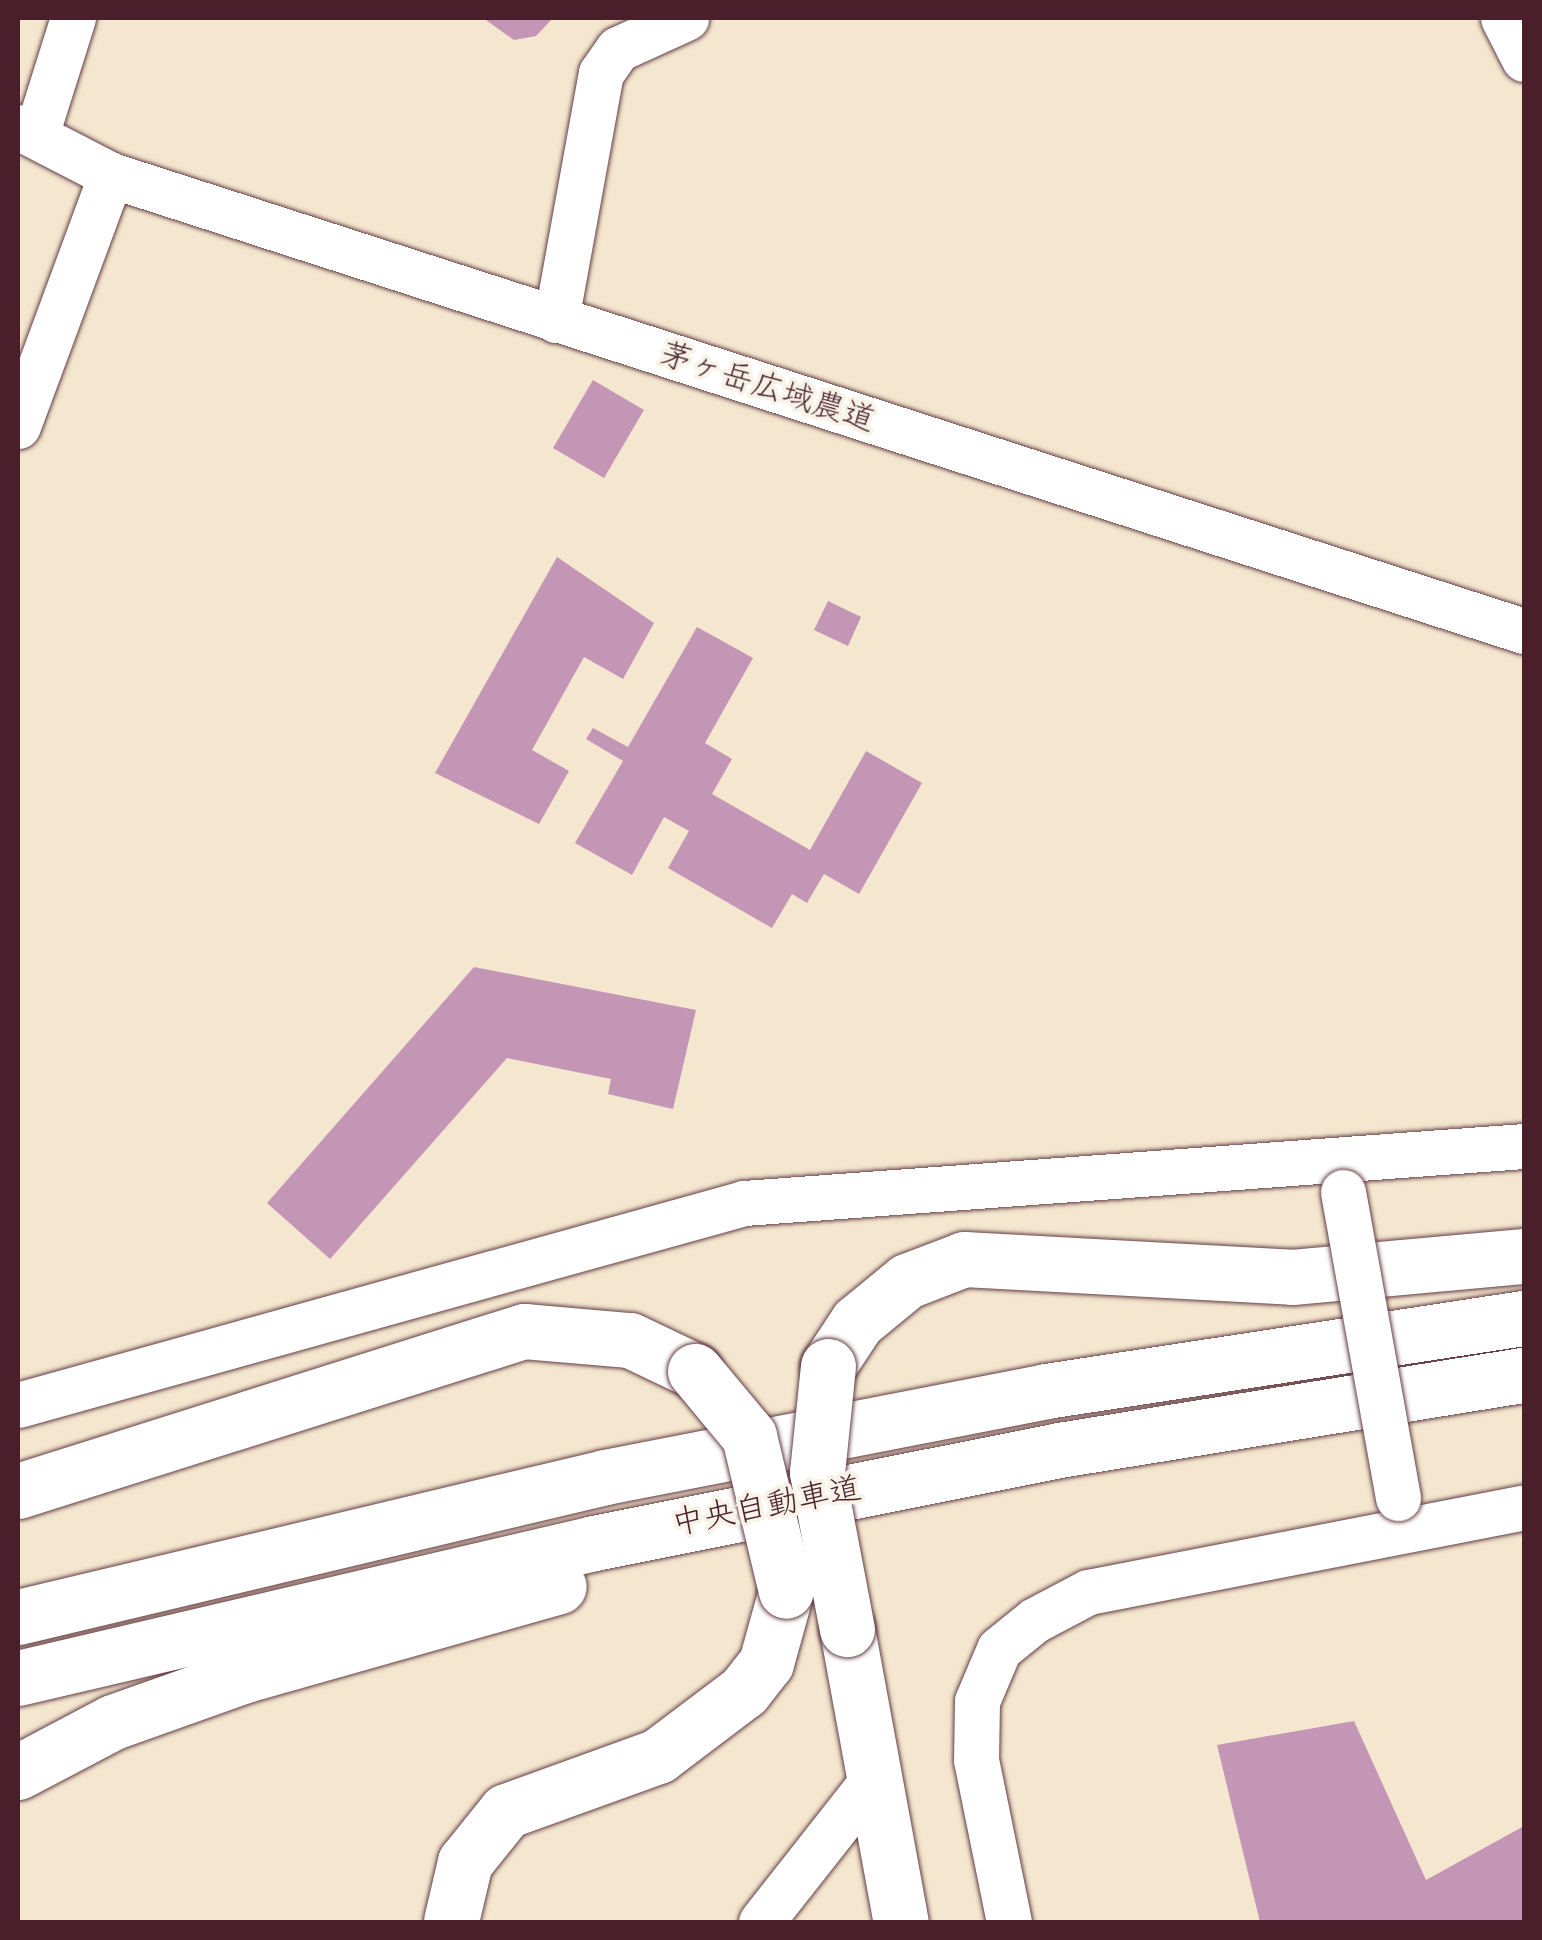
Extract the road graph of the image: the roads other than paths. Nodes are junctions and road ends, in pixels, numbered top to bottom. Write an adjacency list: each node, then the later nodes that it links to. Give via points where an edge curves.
1 (73, 18): 5 (street)
2 (686, 18): 7 (street, via 618,50 600,73)
3 (1502, 18): 4 (street)
4 (1524, 59)
5 (27, 130): 6 (street, 茅ヶ岳広域農道)
6 (111, 175): 7 (street, 茅ヶ岳広域農道); 8 (street)
7 (556, 320): 9 (street, 茅ヶ岳広域農道)
8 (18, 426)
9 (1524, 631)
10 (1524, 1146): 11 (street)
11 (1344, 1175): 15 (street, via 744,1203); 19 (street, bridge)
12 (1524, 1256): 23 (highway, bridge, via 1292,1277 964,1259 907,1281 857,1322 828,1366 818,1472)
13 (1524, 1318): 20 (highway, 中央自動車道, via 1046,1391 605,1476)
14 (1524, 1375): 16 (highway, 中央自動車道)
15 (18, 1405)
16 (1059, 1450): 21 (highway, 中央自動車道, via 574,1547); 22 (highway, via 246,1675 113,1722)
17 (18, 1490): 24 (highway, bridge, via 524,1331 630,1340 696,1371 748,1436 786,1591 766,1663 744,1692 658,1756 506,1811 464,1862)
18 (1524, 1508): 19 (street)
19 (1400, 1515): 27 (street, via 1088,1592 1000,1650 976,1701 976,1760)
20 (18, 1618)
21 (18, 1678)
22 (18, 1772)
23 (874, 1777): 25 (street); 26 (highway)
24 (451, 1922)
25 (761, 1922)
26 (901, 1922)
27 (1009, 1922)

